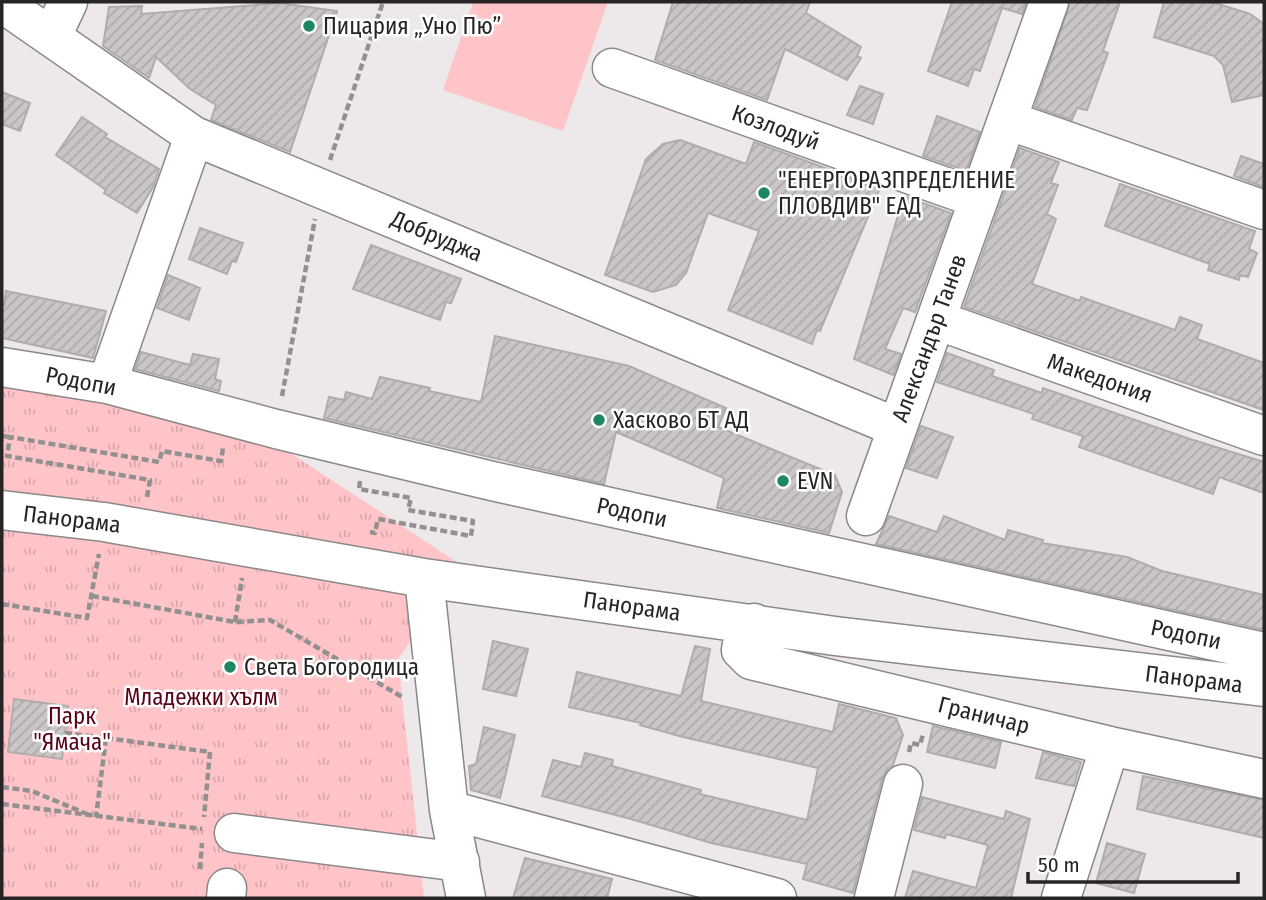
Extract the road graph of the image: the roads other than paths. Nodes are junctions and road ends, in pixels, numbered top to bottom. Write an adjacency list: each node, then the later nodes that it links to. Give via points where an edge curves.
1 (2, 2): 4 (street, Добруджа)
2 (68, 2): 4 (street)
3 (1049, 2): 6 (street, Александър Танев)
4 (52, 36): 7 (street, Добруджа)
5 (612, 68): 8 (street, Козлодуй)
6 (1007, 120): 8 (street, Александър Танев); 9 (street)
7 (194, 136): 12 (street); 13 (street, Добруджа)
8 (979, 199): 10 (street, Александър Танев)
9 (1264, 210)
10 (936, 320): 13 (street, Александър Танев); 14 (street, Македония)
11 (2, 367): 12 (street, Родопи)
12 (107, 384): 19 (street, Родопи, via 492,481)
13 (897, 427): 16 (street, Александър Танев)
14 (1264, 436)
15 (2, 510): 17 (street, Панорама, via 104,522)
16 (866, 516)
17 (425, 578): 18 (street, Панорама); 24 (street)
18 (754, 623): 20 (street, Панорама); 21 (street, Граничар, via 745,627 741,650 751,660)
19 (1264, 652)
20 (1264, 687)
21 (1110, 746): 22 (street, Граничар); 30 (street)
22 (1264, 779)
23 (903, 784): 29 (street)
24 (449, 810): 26 (street); 28 (street)
25 (218, 831): 26 (street)
26 (460, 862): 27 (street)
27 (466, 898)
28 (777, 898)
29 (874, 898)
30 (1061, 898)

